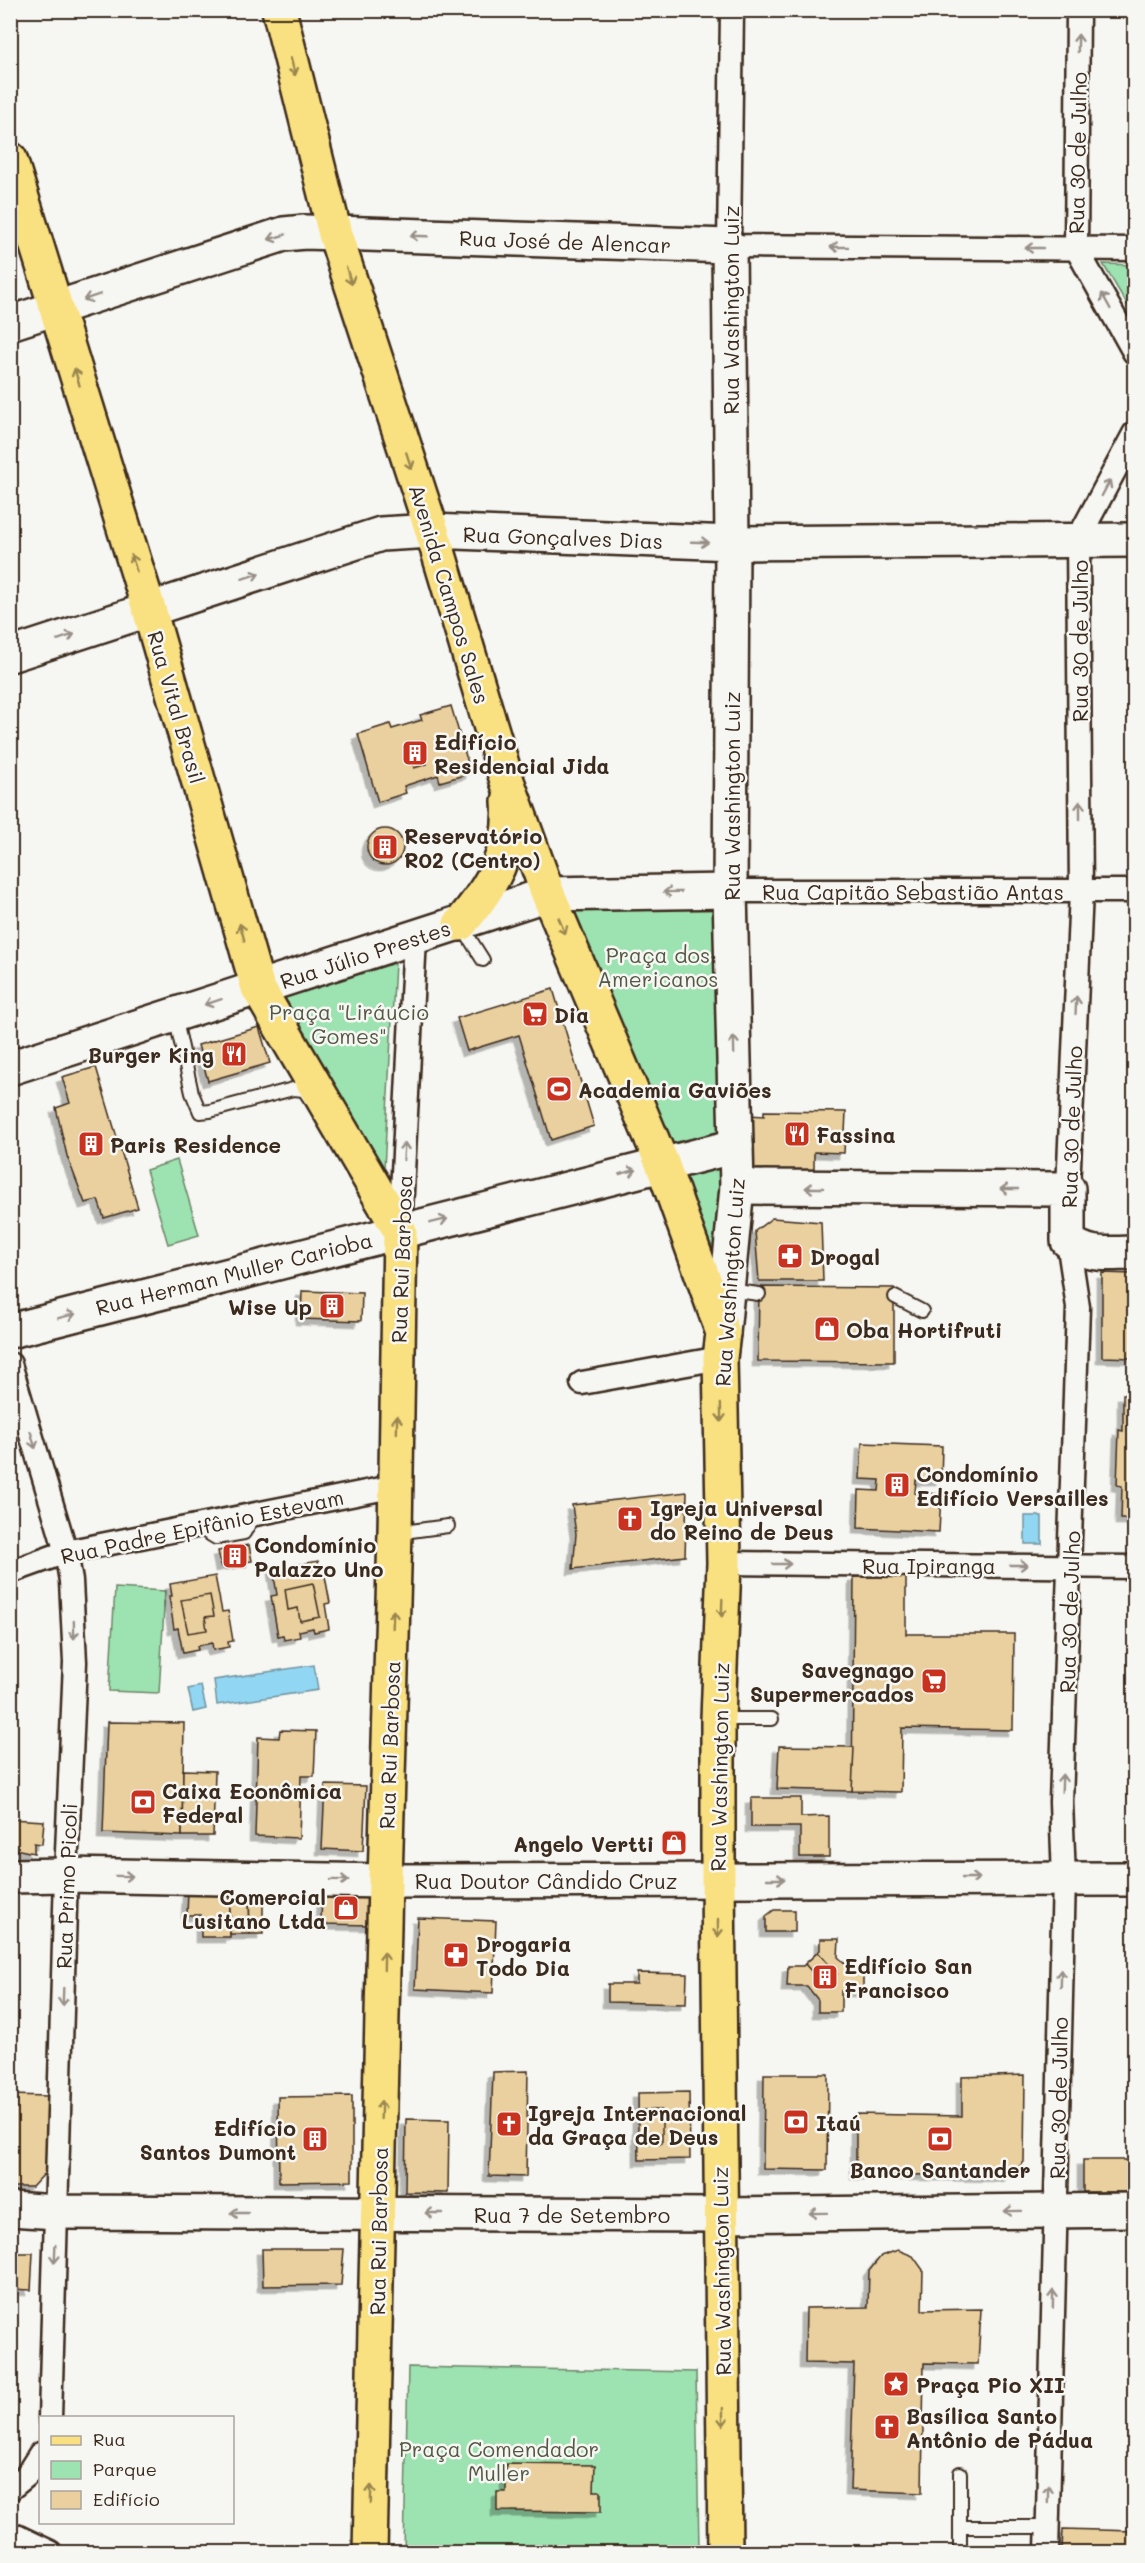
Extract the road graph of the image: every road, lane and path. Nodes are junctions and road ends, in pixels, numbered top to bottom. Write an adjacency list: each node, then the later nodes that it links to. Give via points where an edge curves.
1 (279, 10): 5 (main road, Avenida Campos Sales, one-way to 5)
2 (732, 10): 6 (street, Rua Washington Luiz)
3 (1078, 10): 7 (street, Rua 30 de Julho, one-way to 3)
4 (10, 159): 9 (main road, Rua Vital Brasil)
5 (335, 234): 6 (main road, Rua José de Alencar, one-way to 5); 9 (main road, Rua José de Alencar, one-way to 9, via 284,234); 13 (main road, Avenida Campos Sales, one-way to 13)
6 (729, 246): 7 (street, Rua José de Alencar, one-way to 6); 16 (main road, Rua Washington Luiz)
7 (1076, 248): 8 (street, Rua José de Alencar); 11 (street, Rua 30 de Julho, one-way to 7)
8 (1134, 249)
9 (55, 308): 10 (main road, Rua José de Alencar); 17 (main road, Rua Vital Brasil, one-way to 9)
10 (10, 322)
11 (1134, 352)
12 (1134, 434): 14 (street, Rua 30 de Julho, one-way to 12)
13 (432, 531): 16 (main road, Rua Gonçalves Dias, one-way to 16); 17 (main road, Rua Gonçalves Dias, one-way to 13, via 381,534); 19 (main road, Avenida Campos Sales)
14 (1078, 539): 15 (main road, Rua Gonçalves Dias); 16 (main road, Rua Gonçalves Dias); 21 (street, Rua 30 de Julho, one-way to 14)
15 (1134, 540)
16 (732, 543): 20 (main road, Rua Washington Luiz)
17 (149, 609): 18 (main road, Rua Gonçalves Dias, one-way to 17); 27 (main road, Rua Vital Brasil, one-way to 17)
18 (10, 655)
19 (507, 781): 23 (main road, Avenida Campos Sales); 24 (main road, via 509,824 505,853 492,881)
20 (730, 891): 21 (street, Rua Capitão Sebastião Antas); 23 (main road, Rua Capitão Sebastião Antas, one-way to 23); 31 (main road, Rua Washington Luiz, one-way to 20)
21 (1081, 891): 22 (street, Rua Capitão Sebastião Antas); 34 (street, Rua 30 de Julho, one-way to 21)
22 (1134, 891)
23 (548, 894): 24 (main road, Rua Júlio Prestes); 32 (main road, Avenida Campos Sales, one-way to 32)
24 (460, 924): 25 (main road, Rua Júlio Prestes); 26 (lane)
25 (415, 938): 27 (main road, Rua Júlio Prestes); 35 (street, Rua Rui Barbosa, one-way to 25)
26 (483, 960)
27 (258, 988): 28 (main road, Rua Júlio Prestes, one-way to 28); 35 (main road, Rua Vital Brasil)
28 (175, 1015): 29 (main road, Rua Júlio Prestes); 30 (lane, via 192,1093 200,1112 293,1089 304,1090)
29 (10, 1068)
30 (317, 1116)
31 (736, 1146): 32 (main road, Rua Herman Muller Carioba); 33 (main road, Rua Washington Luiz)
32 (662, 1163): 35 (main road, Rua Herman Muller Carioba, one-way to 32); 43 (main road, Avenida Campos Sales)
33 (737, 1188): 34 (main road, one-way to 33); 38 (main road, Rua Washington Luiz)
34 (1068, 1189): 36 (main road, Rua 30 de Julho)
35 (400, 1231): 42 (main road, Rua Herman Muller Carioba, one-way to 35); 46 (main road, Rua Rui Barbosa, one-way to 35)
36 (1068, 1241): 37 (main road, via 1092,1254); 51 (street, Rua 30 de Julho, via 1078,1307)
37 (1134, 1252)
38 (727, 1290): 39 (lane); 43 (main road, Rua Washington Luiz)
39 (759, 1294)
40 (895, 1297): 41 (lane)
41 (922, 1311)
42 (10, 1331)
43 (721, 1346): 45 (street); 50 (main road, Rua Washington Luiz, one-way to 50)
44 (10, 1364): 49 (street, Rua Primo Picoli, one-way to 49)
45 (582, 1383)
46 (396, 1486): 48 (main road, Rua Rui Barbosa); 49 (street, Rua Padre Epifânio Estevam)
47 (448, 1526): 48 (lane)
48 (395, 1533): 61 (main road, Rua Rui Barbosa, one-way to 48)
49 (66, 1552): 53 (street, Rua Padre Epifânio Estevam); 56 (street, Rua Primo Picoli, one-way to 56, via 75,1662)
50 (724, 1563): 51 (street, Rua Ipiranga, one-way to 51); 54 (main road, Rua Washington Luiz, one-way to 54)
51 (1071, 1566): 52 (street, Rua Ipiranga); 58 (street, Rua 30 de Julho, one-way to 51, via 1061,1802)
52 (1134, 1567)
53 (10, 1572)
54 (718, 1719): 55 (lane); 59 (main road, Rua Washington Luiz)
55 (772, 1719)
56 (66, 1875): 57 (main road, Rua Doutor Cândido Cruz); 61 (main road, Rua Doutor Cândido Cruz, one-way to 61); 65 (street, Rua Primo Picoli, one-way to 65)
57 (10, 1876)
58 (1064, 1878): 59 (main road, Rua Doutor Cândido Cruz, one-way to 58); 60 (main road, Rua Doutor Cândido Cruz); 64 (street, Rua 30 de Julho, one-way to 58)
59 (718, 1879): 61 (main road, Rua Doutor Cândido Cruz); 67 (main road, Rua Washington Luiz, one-way to 67)
60 (1134, 1879)
61 (385, 1881): 66 (main road, Rua Rui Barbosa, one-way to 61)
62 (10, 2209): 65 (main road, Rua 7 de Setembro)
63 (1134, 2210): 64 (main road, Rua 7 de Setembro)
64 (1055, 2211): 67 (main road, Rua 7 de Setembro, one-way to 67); 73 (street, Rua 30 de Julho, one-way to 64)
65 (57, 2212): 66 (main road, Rua 7 de Setembro, one-way to 65); 68 (street, Rua Primo Picoli, one-way to 68)
66 (378, 2213): 67 (main road, Rua 7 de Setembro, one-way to 66); 76 (main road, Rua Rui Barbosa, one-way to 66)
67 (720, 2215): 77 (main road, Rua Washington Luiz, one-way to 77)
68 (50, 2416)
69 (39, 2456): 71 (street, via 26,2476)
70 (960, 2473): 72 (lane)
71 (10, 2489)
72 (960, 2527): 73 (lane); 78 (lane)
73 (1048, 2527): 79 (street, Rua 30 de Julho)
74 (10, 2533): 75 (street)
75 (50, 2553)
76 (370, 2553)
77 (725, 2553)
78 (960, 2553)
79 (1047, 2553)

